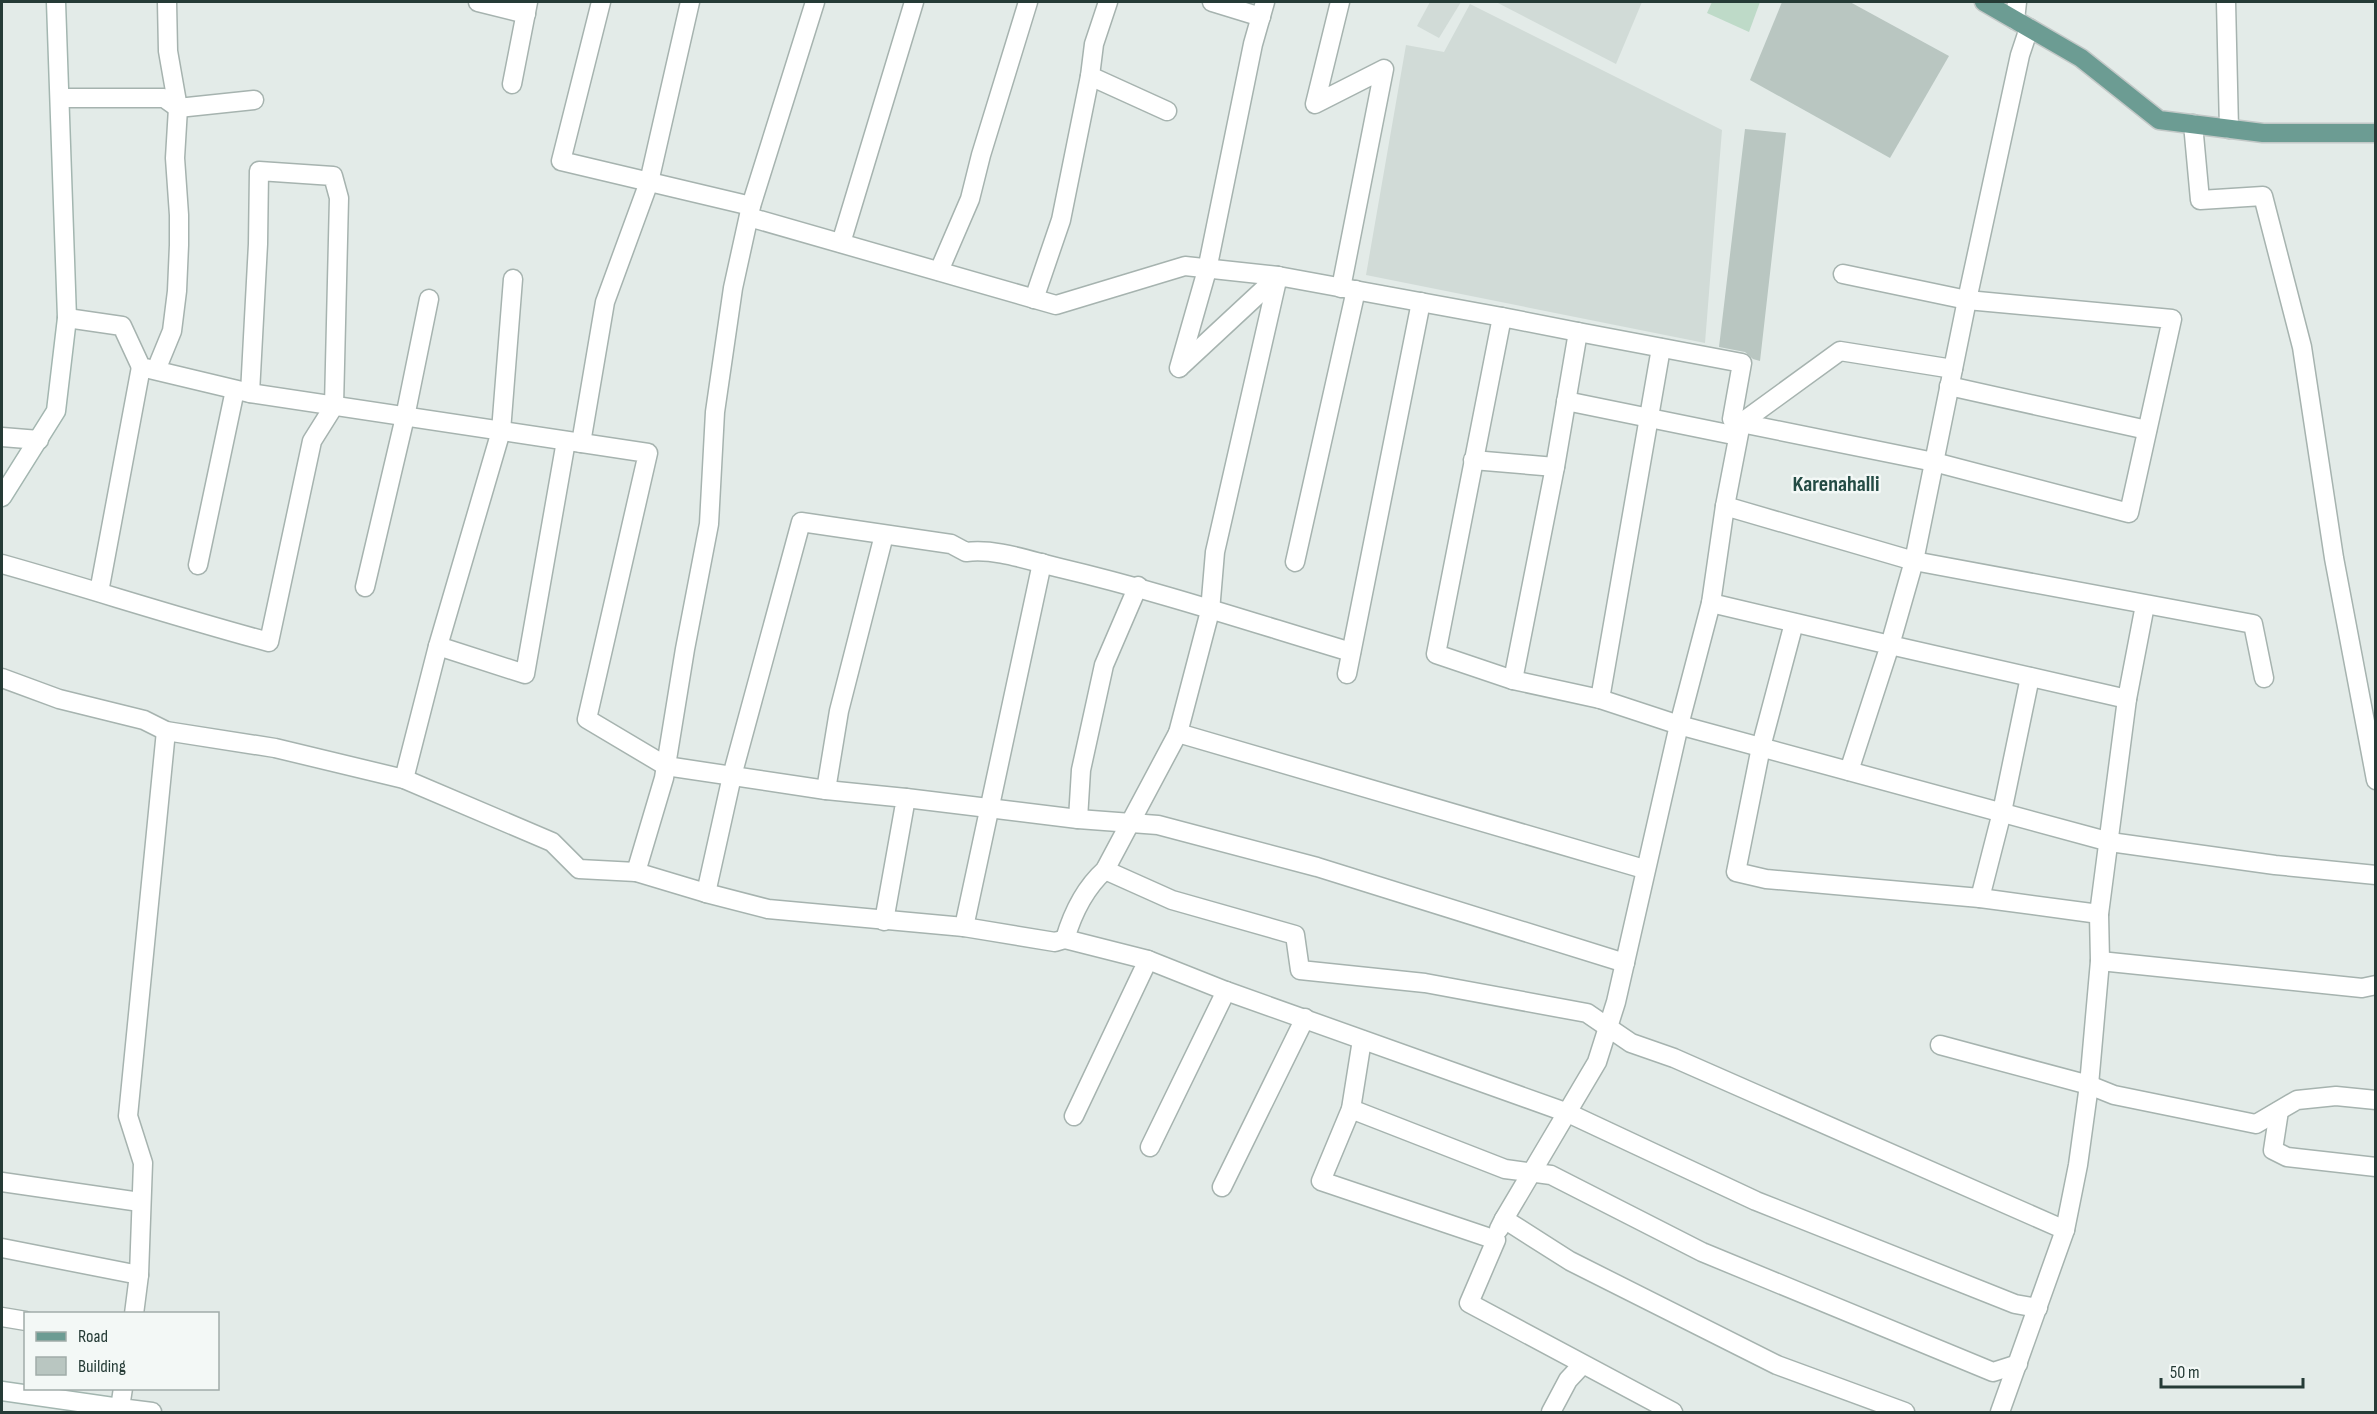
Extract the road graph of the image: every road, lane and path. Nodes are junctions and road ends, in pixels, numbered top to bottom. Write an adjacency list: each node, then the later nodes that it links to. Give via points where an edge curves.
1 (56, 2): 19 (street)
2 (167, 2): 21 (street, via 168,51)
3 (478, 2): 14 (street)
4 (601, 2): 26 (street, via 561,161)
5 (690, 2): 26 (street)
6 (815, 2): 27 (street)
7 (915, 2): 28 (street)
8 (1028, 2): 30 (street, via 970,199)
9 (1108, 2): 17 (street, via 1094,44)
10 (1212, 2): 15 (street)
11 (1340, 2): 34 (street, via 1315,104 1384,69)
12 (1984, 2): 16 (main road)
13 (2226, 2): 24 (street)
14 (527, 8): 18 (street)
15 (1263, 9): 29 (street)
16 (2020, 16): 23 (main road, via 2159,120); 37 (street, via 2020,54)
17 (1090, 76): 22 (street); 36 (street, via 1061,220)
18 (512, 84)
19 (60, 98): 21 (street, via 164,98); 40 (street)
20 (254, 100): 21 (street)
21 (178, 108): 43 (street, via 177,291 172,331)
22 (1167, 111)
23 (2193, 124): 24 (main road); 92 (street, via 2200,200 2263,196 2302,347 2334,558)
24 (2229, 129): 25 (main road, via 2263,134)
25 (2376, 133)
26 (649, 182): 27 (street); 55 (street, via 605,302)
27 (750, 211): 28 (street); 88 (street, via 733,288 715,412 709,524)
28 (841, 243): 30 (street)
29 (1207, 270): 32 (street); 32 (street, via 1179,368); 36 (street, via 1185,266 1056,305)
30 (939, 271): 36 (street)
31 (1843, 274): 37 (street)
32 (1278, 276): 34 (street); 72 (street, via 1215,552)
33 (513, 279): 52 (street)
34 (1348, 289): 38 (street); 63 (street)
35 (429, 299): 48 (street)
36 (1034, 299)
37 (1967, 300): 44 (street); 51 (street, via 2172,319)
38 (1421, 302): 39 (street); 76 (street)
39 (1502, 317): 41 (street); 56 (street)
40 (68, 318): 43 (street, via 122,326); 54 (street, via 56,411)
41 (1578, 332): 42 (street); 46 (street)
42 (1661, 348): 49 (street); 50 (street, via 1742,363 1732,419)
43 (149, 369): 45 (street); 69 (street)
44 (1951, 378): 50 (street, via 1840,351); 51 (street); 57 (street)
45 (242, 392): 47 (street); 47 (street, via 258,244 259,171 333,176 339,198); 66 (street)
46 (1566, 401): 49 (street); 58 (street)
47 (334, 406): 48 (street); 69 (street, via 312,441 269,642)
48 (405, 417): 52 (street); 67 (street)
49 (1649, 418): 50 (street); 82 (street)
50 (1740, 429): 57 (street); 60 (street)
51 (2147, 430): 57 (street, via 2129,513)
52 (501, 431): 55 (street); 75 (street)
53 (2, 437): 54 (street)
54 (39, 440): 59 (street)
55 (574, 442): 75 (street, via 525,674); 88 (street, via 648,453 587,720)
56 (1473, 460): 58 (street); 81 (street, via 1436,654)
57 (1934, 462): 62 (street)
58 (1555, 467): 81 (street)
59 (2, 497)
60 (1725, 506): 62 (street); 70 (street)
61 (884, 535): 64 (street); 90 (street, via 801,522); 93 (street, via 839,711)
62 (1914, 561): 71 (street); 74 (street)
63 (1295, 562)
64 (1042, 563): 68 (street); 95 (street)
65 (2, 564): 69 (street)
66 (198, 565)
67 (365, 586)
68 (1138, 586): 72 (street); 97 (street, via 1104,665 1081,770)
69 (99, 592)
70 (1711, 603): 73 (street); 84 (street)
71 (2145, 605): 80 (street, via 2253,624); 83 (street)
72 (1210, 610): 76 (street); 86 (street)
73 (1794, 623): 74 (street); 87 (street)
74 (1890, 645): 78 (street); 89 (street)
75 (438, 646): 91 (street)
76 (1351, 652): 77 (street)
77 (1347, 674)
78 (2030, 677): 83 (street); 96 (street)
79 (2, 678): 85 (street, via 59,699 144,720)
80 (2264, 678)
81 (1513, 680): 82 (street)
82 (1600, 699): 84 (street)
83 (2127, 699): 99 (street)
84 (1679, 725): 87 (street); 100 (street)
85 (166, 731): 91 (street, via 275,748); 130 (street, via 128,1116 142,1163)
86 (1178, 733): 98 (street); 100 (street)
87 (1761, 747): 89 (street); 105 (street, via 1736,872 1766,879)
88 (666, 766): 90 (street); 102 (street)
89 (1849, 771): 96 (street)
90 (732, 776): 93 (street); 104 (street)
91 (404, 779): 102 (street, via 552,842 579,869)
92 (2376, 780)
93 (826, 790): 94 (street)
94 (906, 798): 95 (street); 107 (street)
95 (990, 808): 97 (street); 108 (street)
96 (2002, 812): 99 (street); 105 (street)
97 (1078, 819): 98 (street)
98 (1130, 824): 101 (street); 112 (street, via 1158,825 1317,867)
99 (2110, 842): 103 (street); 106 (street)
100 (1644, 869): 112 (street)
101 (1105, 870): 109 (street, via 1092,882 1071,918); 116 (street, via 1172,900 1295,935 1300,970 1436,985 1587,1013)
102 (636, 872): 104 (street)
103 (2376, 875)
104 (706, 893): 107 (street, via 768,909)
105 (1980, 898): 106 (street)
106 (2099, 914): 111 (street)
107 (884, 921): 108 (street)
108 (964, 927): 109 (street, via 1055,942)
109 (1065, 939): 110 (street)
110 (1148, 960): 114 (street); 124 (street)
111 (2100, 960): 113 (street, via 2362,988); 119 (street)
112 (1625, 963): 116 (street)
113 (2376, 985)
114 (1226, 991): 115 (street); 125 (street)
115 (1305, 1018): 117 (street); 129 (street)
116 (1608, 1027): 123 (street, via 1597,1062); 132 (street, via 1631,1043 1685,1062)
117 (1362, 1040): 121 (street); 123 (street)
118 (1940, 1045): 119 (street)
119 (2089, 1085): 122 (street, via 2114,1095 2256,1124); 132 (street)
120 (2376, 1100): 122 (street, via 2336,1096 2297,1100)
121 (1351, 1109): 127 (street, via 1505,1169); 133 (street, via 1321,1180)
122 (2279, 1111): 126 (street, via 2273,1149 2287,1157)
123 (1568, 1113): 127 (street); 136 (street, via 1756,1201 2015,1304)
124 (1074, 1116)
125 (1150, 1147)
126 (2376, 1167)
127 (1529, 1173): 131 (street); 140 (street, via 1551,1175 1702,1252 1993,1372)
128 (2, 1182): 130 (street)
129 (1222, 1187)
130 (140, 1202): 135 (street)
131 (1504, 1219): 133 (street); 148 (street, via 1570,1261 1777,1365)
132 (2065, 1230): 136 (street)
133 (1496, 1240): 141 (street, via 1469,1303)
134 (2, 1248): 135 (street)
135 (139, 1275): 137 (street)
136 (2038, 1308): 140 (street)
137 (134, 1312)
138 (2, 1317): 139 (street)
139 (24, 1321)
140 (2018, 1364): 149 (street)
141 (1582, 1365): 146 (street, via 1568,1380); 147 (street)
142 (123, 1390): 144 (street)
143 (2, 1391): 144 (street)
144 (123, 1410): 145 (street)
145 (152, 1413)
146 (1551, 1413)
147 (1673, 1413)
148 (1905, 1413)
149 (2000, 1413)

